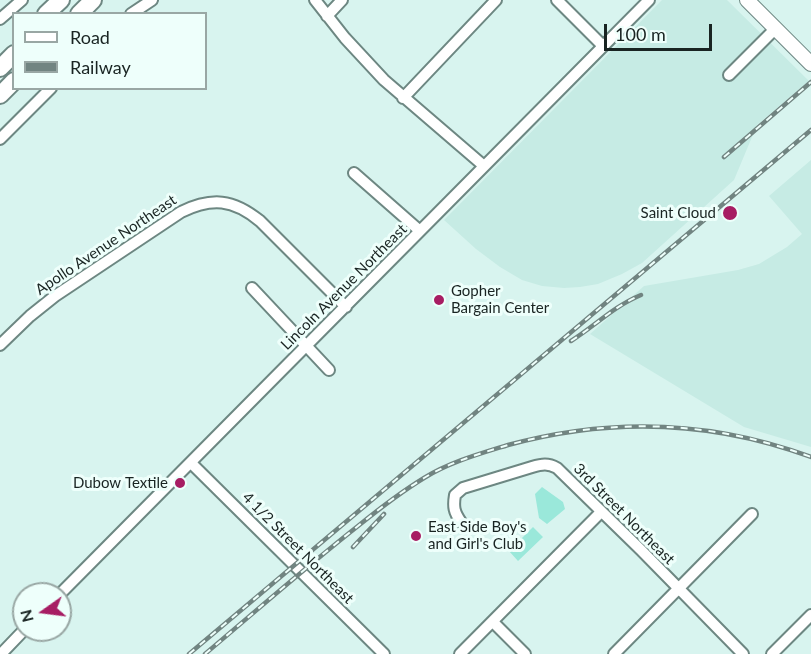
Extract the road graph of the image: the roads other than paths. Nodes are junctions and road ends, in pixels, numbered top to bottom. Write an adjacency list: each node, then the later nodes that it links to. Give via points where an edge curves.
1 (22, 0): 17 (street)
2 (61, 0): 12 (highway)
3 (67, 0): 13 (highway)
4 (93, 0): 14 (highway)
5 (152, 0): 15 (street)
6 (315, 0): 16 (street)
7 (342, 0): 16 (street)
8 (496, 0): 29 (street)
9 (557, 0): 20 (street)
10 (649, 0): 20 (street, Lincoln Avenue Northeast)
11 (747, 0): 18 (main road)
12 (48, 12)
13 (56, 12)
14 (81, 12)
15 (134, 12)
16 (327, 16): 29 (street)
17 (0, 20)
18 (775, 29): 23 (main road); 25 (street)
19 (12, 44): 21 (highway)
20 (603, 46): 31 (street, Lincoln Avenue Northeast)
21 (0, 53)
22 (12, 56): 24 (highway)
23 (811, 64)
24 (0, 68)
25 (729, 75)
26 (12, 83): 28 (highway)
27 (49, 90): 30 (street)
28 (0, 95)
29 (403, 98): 31 (street)
30 (0, 139)
31 (484, 166): 33 (street, Lincoln Avenue Northeast)
32 (354, 173): 33 (street)
33 (420, 231): 35 (street, Lincoln Avenue Northeast)
34 (252, 288): 37 (street)
35 (346, 307): 36 (street, Apollo Avenue Northeast, via 248,211 235,204 212,202 181,212 64,289); 37 (street, Lincoln Avenue Northeast)
36 (0, 345)
37 (307, 347): 38 (street); 39 (street, Lincoln Avenue Northeast)
38 (329, 370)
39 (190, 463): 43 (street, Lincoln Avenue Northeast); 49 (street, 4 1/2 Street Northeast)
40 (601, 512): 42 (street, 3rd Street Northeast, via 557,468 540,464 463,488 455,495 453,504); 44 (street, 3rd Street Northeast); 46 (street)
41 (752, 514): 44 (street)
42 (461, 522)
43 (72, 582)
44 (678, 590): 52 (street); 53 (street, 3rd Street Northeast)
45 (811, 615): 54 (street)
46 (493, 622): 50 (street); 51 (street)
47 (12, 642): 48 (street)
48 (1, 654)
49 (384, 654)
50 (460, 654)
51 (525, 654)
52 (614, 654)
53 (743, 654)
54 (772, 654)

